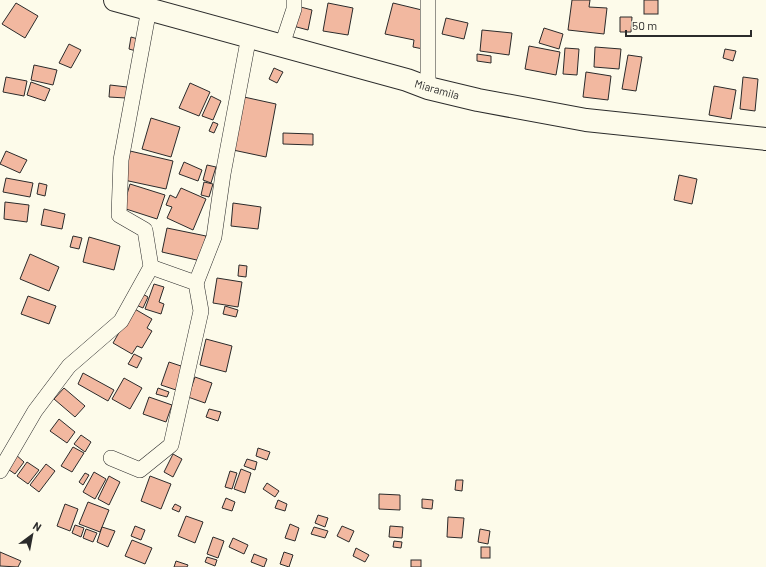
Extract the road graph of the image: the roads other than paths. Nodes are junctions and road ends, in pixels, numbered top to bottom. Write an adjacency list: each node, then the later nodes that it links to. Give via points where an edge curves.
1 (115, 0): 4 (main road, Miaramila)
2 (294, 0): 6 (street, via 294,9)
3 (428, 0): 7 (street)
4 (149, 9): 5 (main road, Miaramila); 9 (street, via 121,160 119,215 145,230)
5 (249, 36): 6 (main road, Miaramila); 10 (street, via 214,237)
6 (282, 45): 7 (main road, Miaramila, via 408,80)
7 (428, 88): 8 (main road, Miaramila, via 586,120)
8 (766, 140)
9 (151, 267): 10 (street); 12 (street, via 121,321 69,366 35,411)
10 (196, 283): 11 (street, via 201,311 171,445 140,470)
11 (111, 458)
12 (0, 472)

